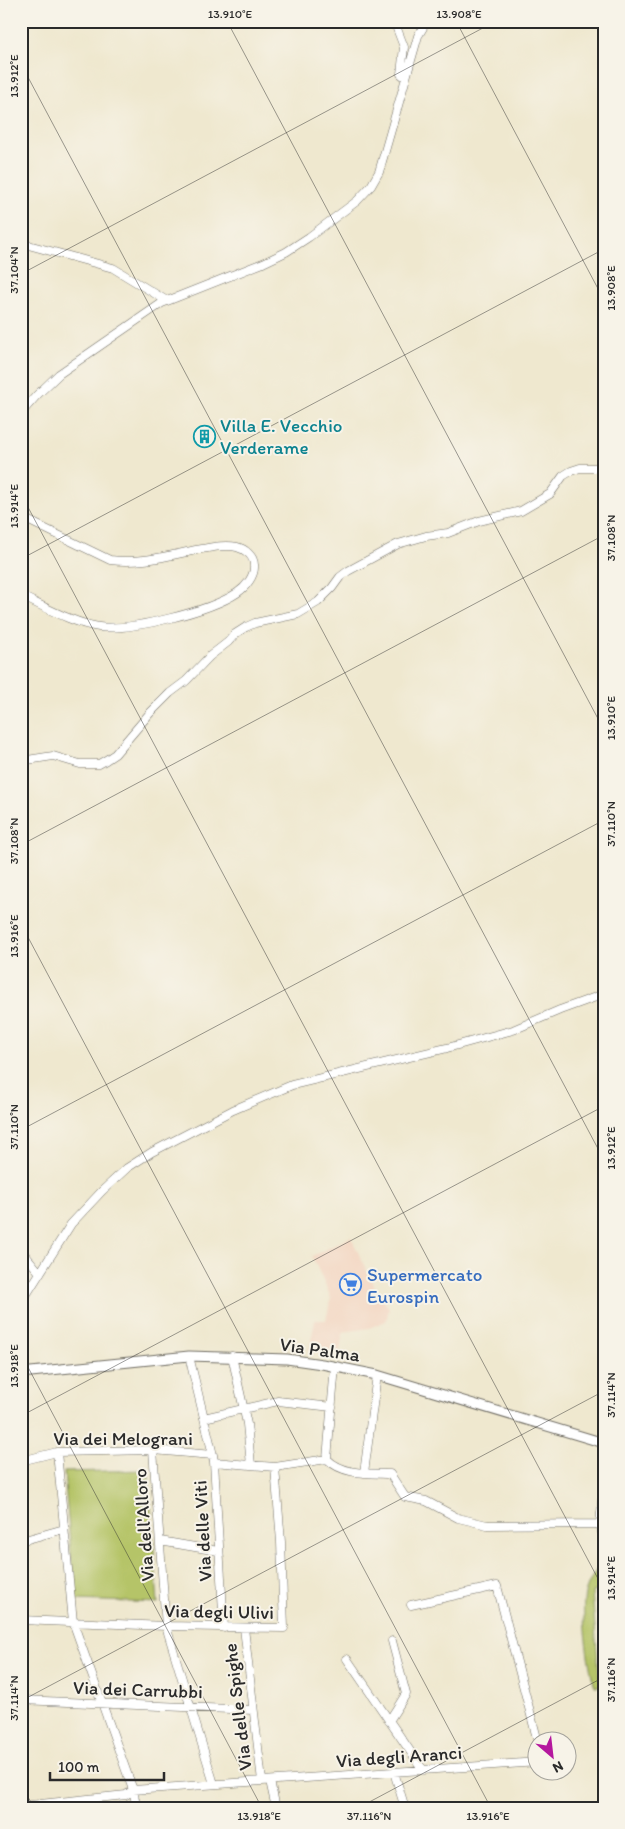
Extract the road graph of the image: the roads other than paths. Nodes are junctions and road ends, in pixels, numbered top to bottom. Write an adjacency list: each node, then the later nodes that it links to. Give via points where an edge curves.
1 (394, 21): 3 (street, via 404,47 401,74)
2 (427, 21): 3 (street, via 418,36)
3 (406, 78): 5 (street, via 379,172 357,201 286,252)
4 (21, 243): 5 (street, via 113,268)
5 (167, 301): 6 (street, via 59,374)
6 (21, 413)
7 (604, 468): 10 (street, via 571,471 550,494 522,511 398,544 348,571 318,602 298,614 246,627 170,693 114,754 99,764 80,764 52,756)
8 (21, 517): 9 (street, via 110,560 146,560 216,546 234,546 243,549 254,561 254,570 237,593 185,614 117,627 86,624)
9 (21, 596)
10 (21, 761)
11 (604, 994): 13 (street, via 513,1030 292,1085 233,1110 127,1168 71,1224)
12 (21, 1250): 13 (street)
13 (40, 1273): 14 (street)
14 (21, 1303)
15 (190, 1356): 16 (main road, Via Palma); 18 (main road, Via Palma); 22 (street, Via delle Viti)
16 (232, 1356): 17 (main road, Via Palma); 21 (street)
17 (336, 1366): 19 (main road, Via Palma); 20 (street)
18 (21, 1373)
19 (377, 1375): 23 (main road, Via Palma); 31 (street)
20 (332, 1406): 21 (street, via 278,1401); 27 (street)
21 (243, 1408): 22 (street); 29 (street)
22 (204, 1418): 26 (street, Via delle Viti)
23 (603, 1441)
24 (154, 1450): 25 (street, Via dei Melograni); 26 (street, Via dei Melograni); 37 (street, Via dell'Alloro)
25 (57, 1452): 28 (street, Via dei Melograni); 34 (street)
26 (213, 1458): 29 (street, Via dei Melograni); 38 (street, Via delle Viti)
27 (327, 1459): 30 (street, Via dei Melograni); 31 (street, via 334,1467)
28 (21, 1461)
29 (251, 1464): 30 (street, Via dei Melograni)
30 (275, 1467): 44 (street, Via degli Ulivi, via 284,1628)
31 (364, 1473): 33 (street, via 390,1474 405,1497 426,1501 458,1518 487,1525)
32 (604, 1482): 33 (street)
33 (600, 1524): 35 (street)
34 (64, 1529): 36 (street); 41 (street)
35 (604, 1540)
36 (21, 1541)
37 (160, 1541): 38 (street); 42 (street, Via dell'Alloro)
38 (218, 1552): 43 (street, Via delle Viti)
39 (411, 1606): 52 (street, via 497,1586)
40 (21, 1620): 41 (street, Via degli Ulivi)
41 (73, 1622): 42 (street, Via degli Ulivi); 48 (street)
42 (166, 1626): 43 (street, Via degli Ulivi); 49 (street, Via dell'Alloro)
43 (224, 1628): 44 (street, Via degli Ulivi)
44 (244, 1628): 50 (street, Via delle Spighe)
45 (392, 1641): 51 (street, via 406,1694)
46 (347, 1659): 51 (street)
47 (21, 1700): 48 (street, Via dei Carrubbi)
48 (102, 1705): 49 (street, Via dei Carrubbi); 58 (street)
49 (191, 1708): 50 (street, Via dei Carrubbi); 57 (street, Via dell'Alloro)
50 (254, 1710): 56 (street, Via delle Spighe)
51 (389, 1721): 54 (street)
52 (535, 1732)
53 (528, 1763): 54 (street, Via degli Aranci)
54 (423, 1770): 55 (street, Via degli Aranci)
55 (394, 1772): 56 (street, Via degli Aranci); 62 (street)
56 (266, 1781): 57 (street, Via degli Aranci); 61 (street, Via delle Spighe)
57 (214, 1784): 58 (street, Via degli Aranci)
58 (133, 1790): 59 (street, Via degli Aranci, via 126,1795); 60 (street)
59 (21, 1806)
60 (137, 1808)
61 (276, 1808)
62 (405, 1808)

